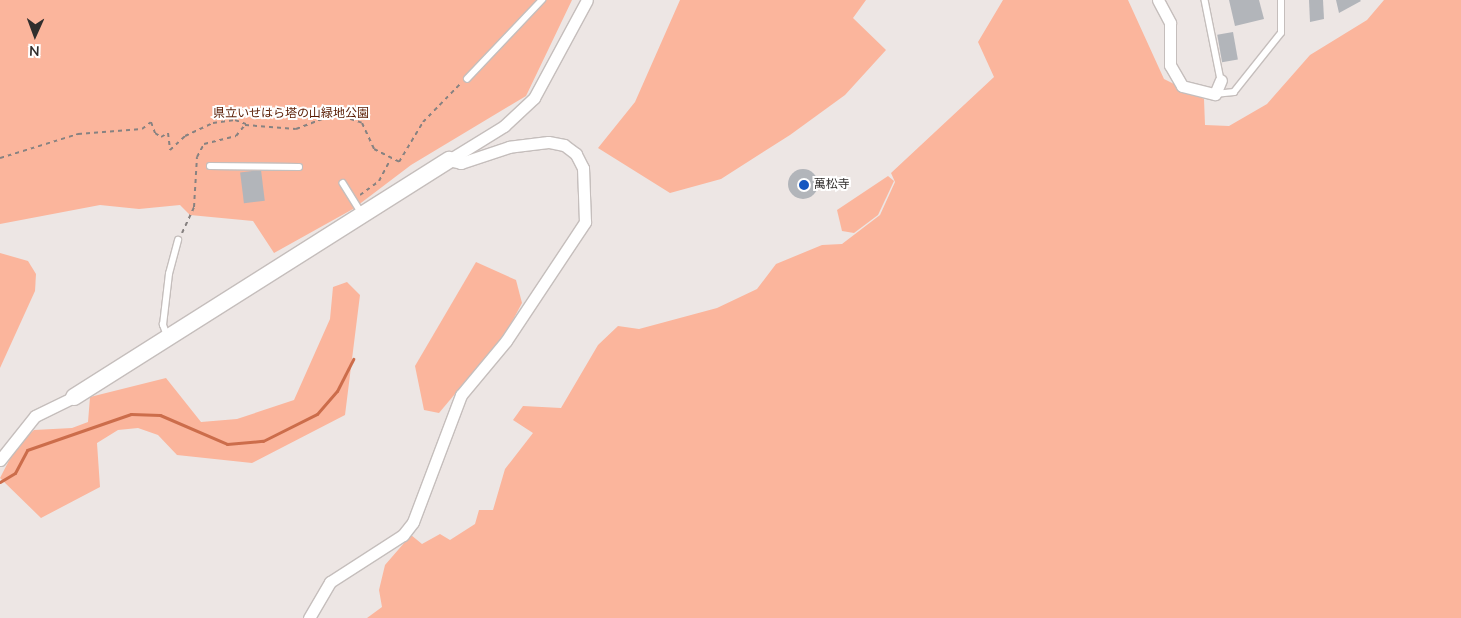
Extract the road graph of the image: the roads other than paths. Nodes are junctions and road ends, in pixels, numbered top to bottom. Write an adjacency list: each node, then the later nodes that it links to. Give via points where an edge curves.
1 (542, 0): 6 (lane)
2 (586, 0): 9 (street, via 534,98 504,126)
3 (1158, 0): 8 (street, via 1170,23 1174,75 1182,86)
4 (1205, 0): 7 (lane)
5 (1281, 0): 8 (lane, via 1281,33 1234,92)
6 (467, 79)
7 (1221, 80): 8 (street)
8 (1215, 94)
9 (449, 160): 13 (street); 18 (street, via 461,163 509,147 548,142 564,145 576,154 583,168 585,222 506,341 461,395 413,522 402,535 330,582)
10 (210, 166): 11 (lane)
11 (299, 167)
12 (343, 183): 13 (lane)
13 (363, 215): 15 (street)
14 (178, 240): 15 (lane, via 164,316)
15 (168, 337): 16 (street)
16 (74, 397): 17 (street, via 35,416)
17 (0, 460)
18 (309, 618)

